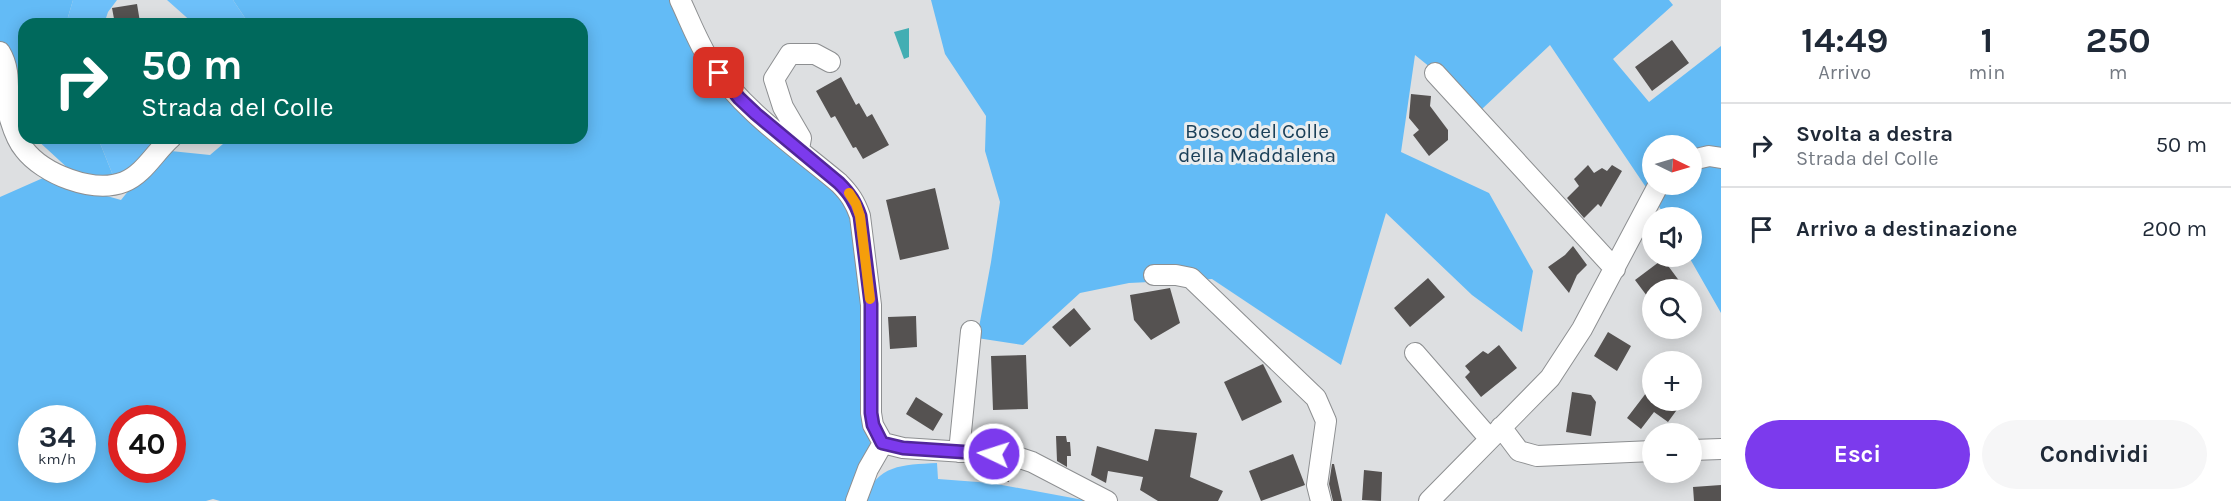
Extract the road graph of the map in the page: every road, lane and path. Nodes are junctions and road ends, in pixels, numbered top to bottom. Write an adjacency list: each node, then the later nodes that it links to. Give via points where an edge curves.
1 (680, 0): 8 (street, via 700,44 727,83)
2 (0, 52): 5 (street, via 7,64 10,121)
3 (830, 62): 8 (street, via 814,54 790,54 774,79 783,107 801,138)
4 (1435, 73): 12 (street)
5 (18, 138)
6 (21, 144): 7 (street, via 31,157 55,173 99,186 124,182 143,169)
7 (166, 144)
8 (799, 149): 17 (street, via 851,195 860,216 871,304 871,413)
9 (1702, 158): 10 (street)
10 (1721, 158)
11 (1653, 195): 12 (street)
12 (1615, 269): 16 (street, via 1550,378)
13 (1154, 276): 24 (street, via 1176,274 1191,278 1316,398 1326,421 1317,485)
14 (971, 331): 21 (street)
15 (1415, 353): 16 (street)
16 (1495, 433): 20 (street, via 1519,451 1537,456); 25 (street)
17 (882, 443): 21 (street); 22 (street)
18 (1721, 449): 19 (street)
19 (1702, 450)
20 (1642, 451)
21 (959, 452): 23 (street, via 1011,455)
22 (856, 501)
23 (1107, 501)
24 (1321, 501)
25 (1430, 501)

